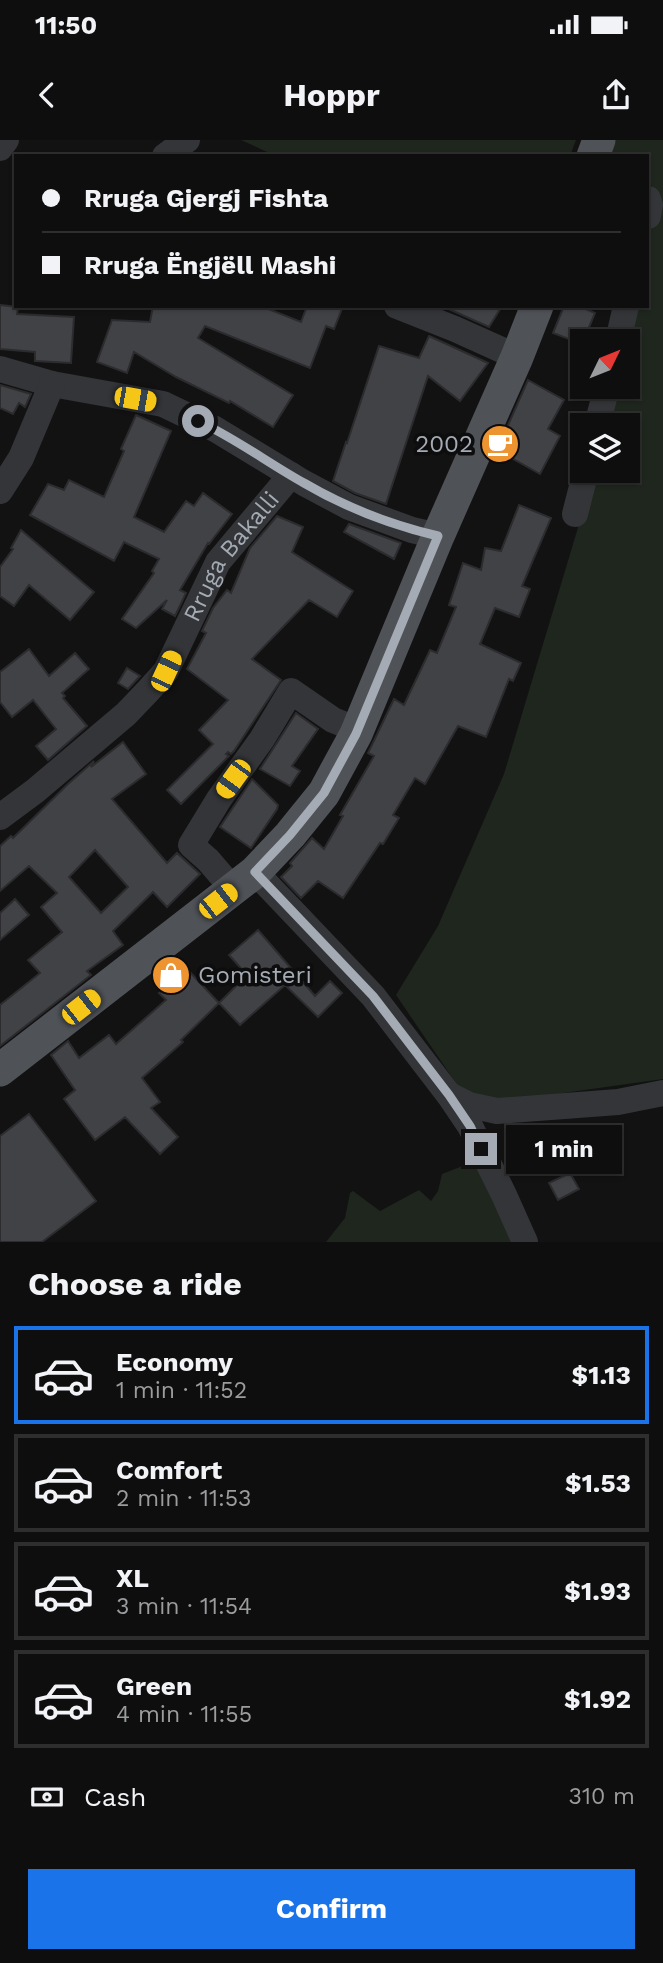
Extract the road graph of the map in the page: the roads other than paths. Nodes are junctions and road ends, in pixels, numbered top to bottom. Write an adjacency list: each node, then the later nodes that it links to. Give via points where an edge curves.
1 (5, 140): 3 (street)
2 (187, 140): 4 (street)
3 (0, 148)
4 (168, 154)
5 (402, 308): 9 (street)
6 (536, 308): 9 (main road)
7 (626, 308): 8 (street)
8 (621, 329)
9 (517, 358): 16 (main road)
10 (0, 369): 11 (street)
11 (52, 384): 12 (street, via 163,404); 14 (street, via 22,458)
12 (291, 475): 16 (street, via 349,507); 18 (street, Rruga Bakalli, via 218,562 166,671 127,714)
13 (583, 483): 15 (street)
14 (0, 491)
15 (575, 513)
16 (438, 536): 17 (main road)
17 (358, 730): 19 (main road, via 324,793); 19 (street, via 333,720 291,691 191,845)
18 (0, 817)
19 (244, 881): 20 (main road); 22 (street, via 373,996)
20 (0, 1070)
21 (663, 1093): 22 (street, via 618,1102 497,1111)
22 (449, 1095): 23 (street, via 470,1126)
23 (525, 1242)

